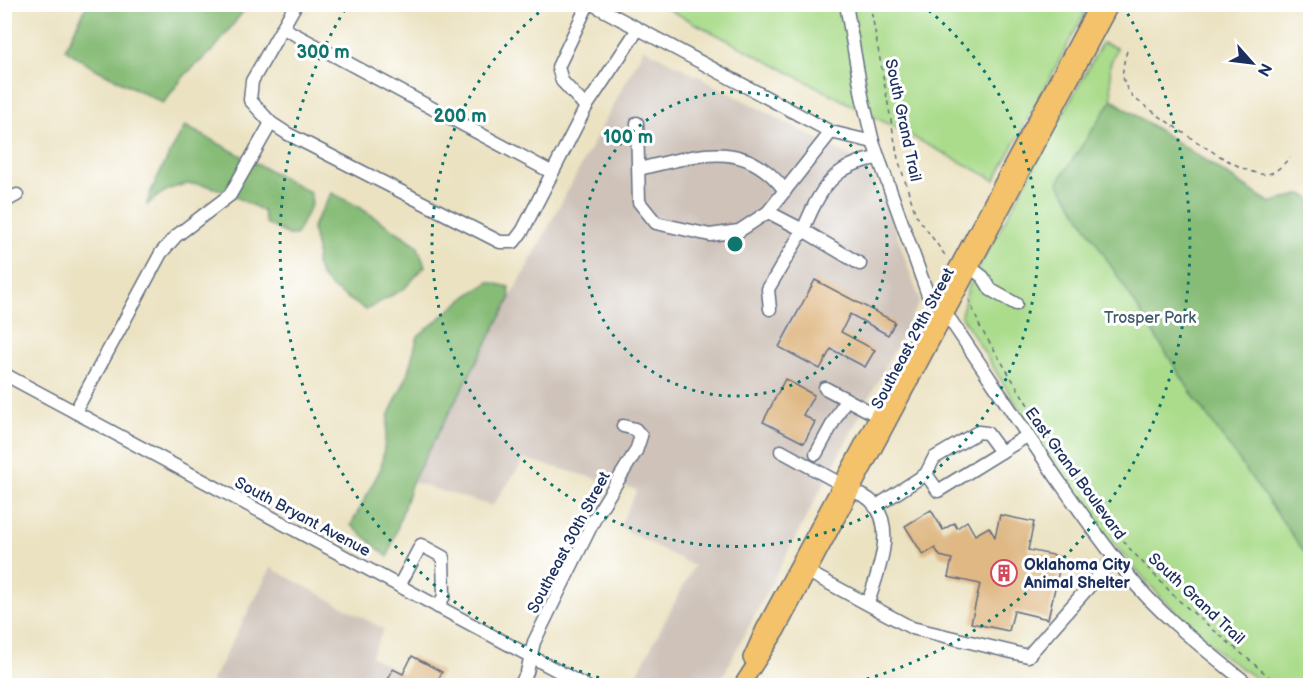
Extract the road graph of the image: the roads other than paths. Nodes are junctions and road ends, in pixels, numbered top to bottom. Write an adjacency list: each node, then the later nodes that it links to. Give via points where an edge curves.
1 (296, 4): 6 (street)
2 (590, 4): 7 (street); 8 (street, via 558,67 562,81)
3 (846, 4): 12 (street, East Grand Boulevard)
4 (1098, 4): 22 (main road, Southeast 29th Street)
5 (1111, 4): 22 (main road, Southeast 29th Street)
6 (283, 28): 9 (street, via 252,81 250,100); 15 (street)
7 (638, 29): 8 (street); 11 (street)
8 (586, 107): 15 (street)
9 (271, 123): 15 (street, via 500,242 514,242 523,230); 29 (street, via 230,195 176,236 161,253)
10 (637, 123): 14 (street)
11 (831, 132): 12 (street); 16 (street)
12 (873, 141): 13 (street, East Grand Boulevard)
13 (879, 158): 20 (street, via 841,171 825,184); 25 (street, East Grand Boulevard, via 929,298)
14 (639, 169): 16 (street, via 701,155 730,153 748,159 773,176); 19 (street, via 639,202 657,223 710,235 739,231)
15 (552, 172)
16 (785, 191): 19 (street)
17 (17, 195): 18 (street)
18 (4, 202)
19 (768, 212): 20 (street)
20 (803, 230): 21 (street); 24 (street, via 768,289)
21 (860, 264)
22 (962, 274): 23 (street, via 983,277 991,291); 25 (main road, Southeast 29th Street)
23 (1016, 304)
24 (770, 309)
25 (940, 310): 30 (main road, Southeast 29th Street); 32 (street, East Grand Boulevard); 37 (main road, Southeast 29th Street)
26 (4, 374): 29 (street, South Bryant Avenue)
27 (825, 388): 28 (street)
28 (846, 399): 30 (street); 35 (street)
29 (75, 412): 41 (street, South Bryant Avenue)
30 (878, 416): 37 (main road, Southeast 29th Street)
31 (622, 426): 44 (street, Southeast 30th Street, via 636,429 641,436 636,451 596,516 534,642)
32 (1027, 436): 34 (street); 39 (street, East Grand Boulevard)
33 (781, 452): 37 (street)
34 (1001, 452): 36 (street, via 938,491); 36 (street, via 987,433 978,432 934,458)
35 (816, 454)
36 (926, 474): 38 (street)
37 (846, 487): 38 (street); 40 (main road, Southeast 29th Street); 47 (main road, Southeast 29th Street, via 764,629)
38 (875, 507): 42 (street, via 884,535)
39 (1115, 557): 42 (street, via 1028,656 912,628); 48 (street, East Grand Boulevard, via 1188,635)
40 (808, 572): 42 (street); 47 (main road, Southeast 29th Street, via 775,634)
41 (399, 586): 43 (street, South Bryant Avenue); 43 (street, via 421,545 443,557 444,596)
42 (868, 603)
43 (438, 608): 44 (street, South Bryant Avenue)
44 (531, 657): 45 (street, South Bryant Avenue); 46 (street, Southeast 30th Street)
45 (581, 684)
46 (520, 686)
47 (740, 686)
48 (1250, 686)

